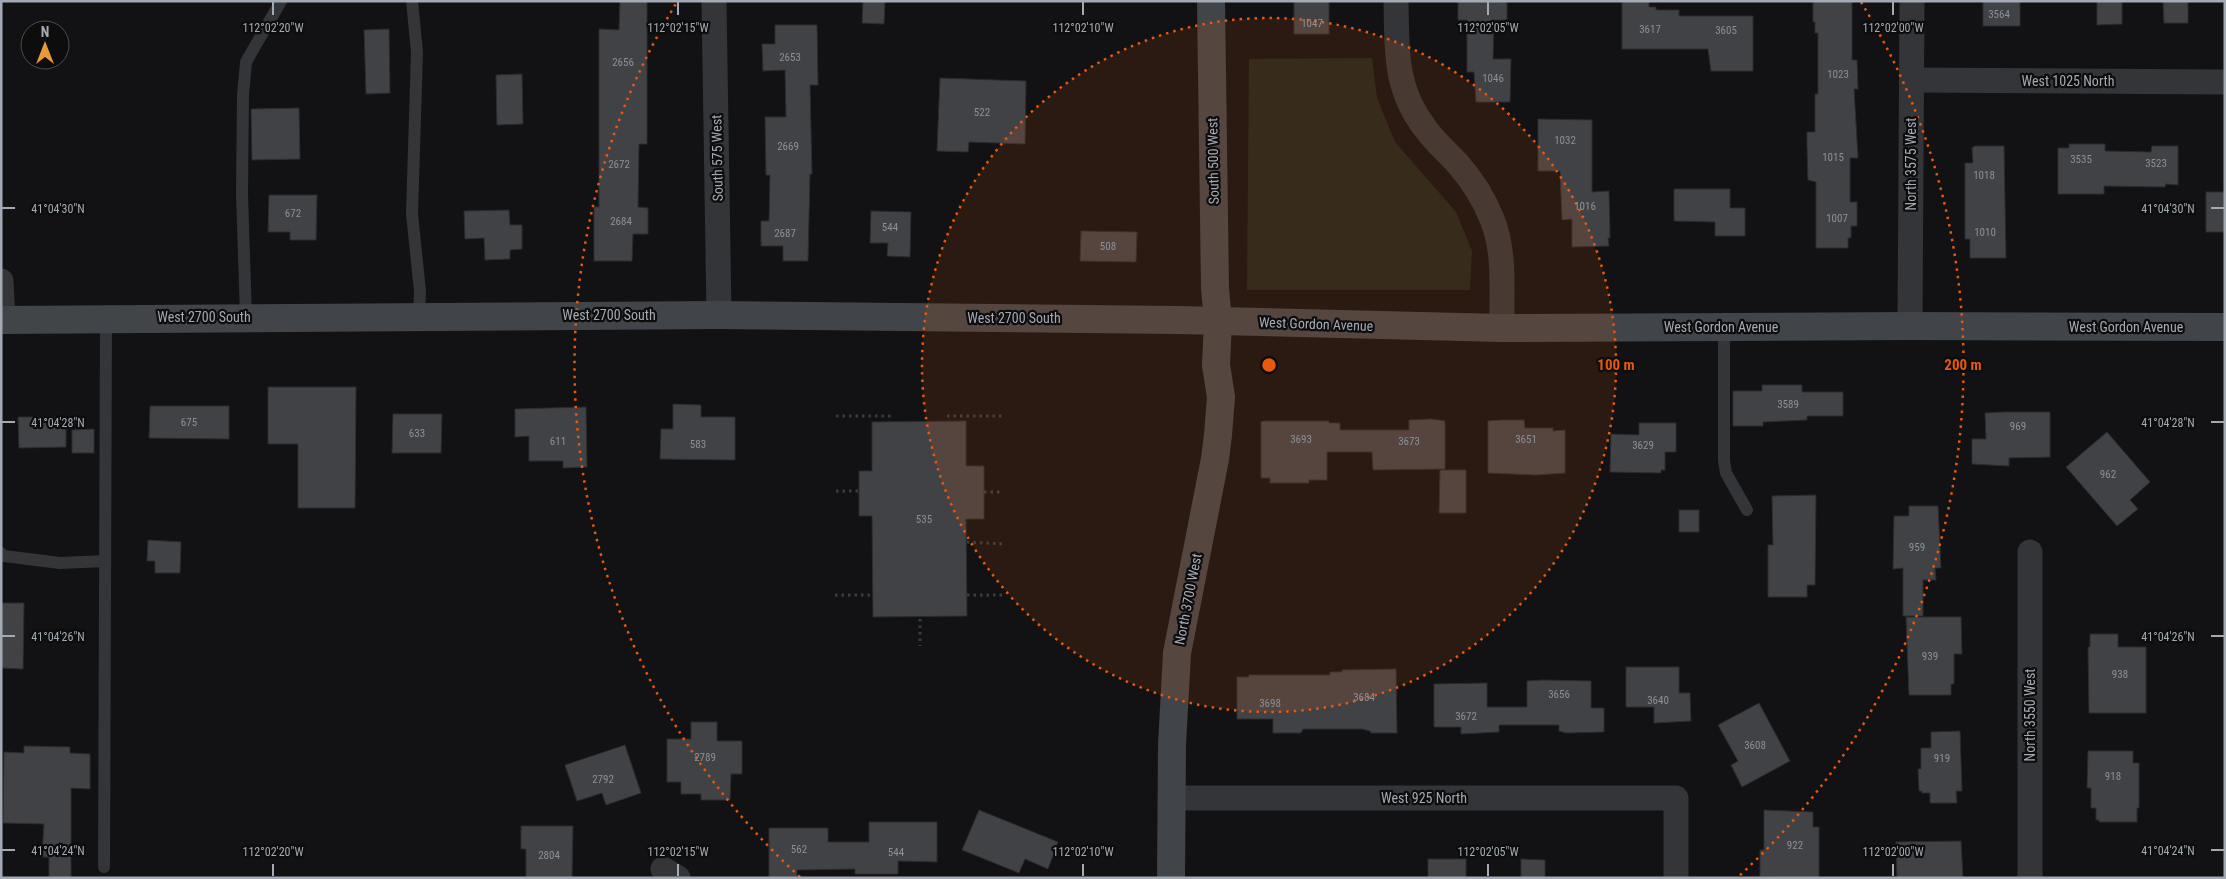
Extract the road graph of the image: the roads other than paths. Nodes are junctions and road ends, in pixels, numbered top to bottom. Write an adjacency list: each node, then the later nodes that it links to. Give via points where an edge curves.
1 (281, 1): 12 (lane, via 246,62 242,95)
2 (412, 1): 11 (lane, via 418,52 412,214)
3 (714, 1): 10 (street, South 575 West)
4 (1211, 1): 15 (main road, South 500 West)
5 (1396, 1): 19 (street, via 1397,62 1405,94 1424,128 1460,166 1482,196 1493,221 1501,257)
6 (1912, 1): 7 (street, North 3575 West)
7 (1912, 80): 8 (street, West 1025 North); 16 (street, North 3575 West)
8 (2225, 82)
9 (1, 281): 14 (street)
10 (719, 315): 11 (main road, West 2700 South); 15 (main road, West 2700 South)
11 (420, 316): 12 (main road, West 2700 South)
12 (246, 317): 13 (main road, West 2700 South)
13 (106, 318): 14 (main road, West 2700 South); 23 (lane)
14 (2, 320)
15 (1218, 322): 19 (main road, West Gordon Avenue); 24 (main road, North 3700 West, via 1216,366 1221,397 1218,435 1177,653)
16 (1910, 326): 17 (main road, West Gordon Avenue); 18 (main road, West Gordon Avenue)
17 (1724, 327): 19 (main road, West Gordon Avenue); 20 (lane, via 1724,461 1726,472)
18 (2225, 327)
19 (1502, 328)
20 (1747, 510)
21 (2030, 552): 28 (street, North 3550 West)
22 (1, 553): 23 (lane, via 60,564)
23 (105, 561): 25 (lane)
24 (1172, 798): 26 (main road, North 3700 West); 27 (street, West 925 North, via 1676,798)
25 (104, 867)
26 (1171, 878)
27 (1676, 878)
28 (2030, 878)

